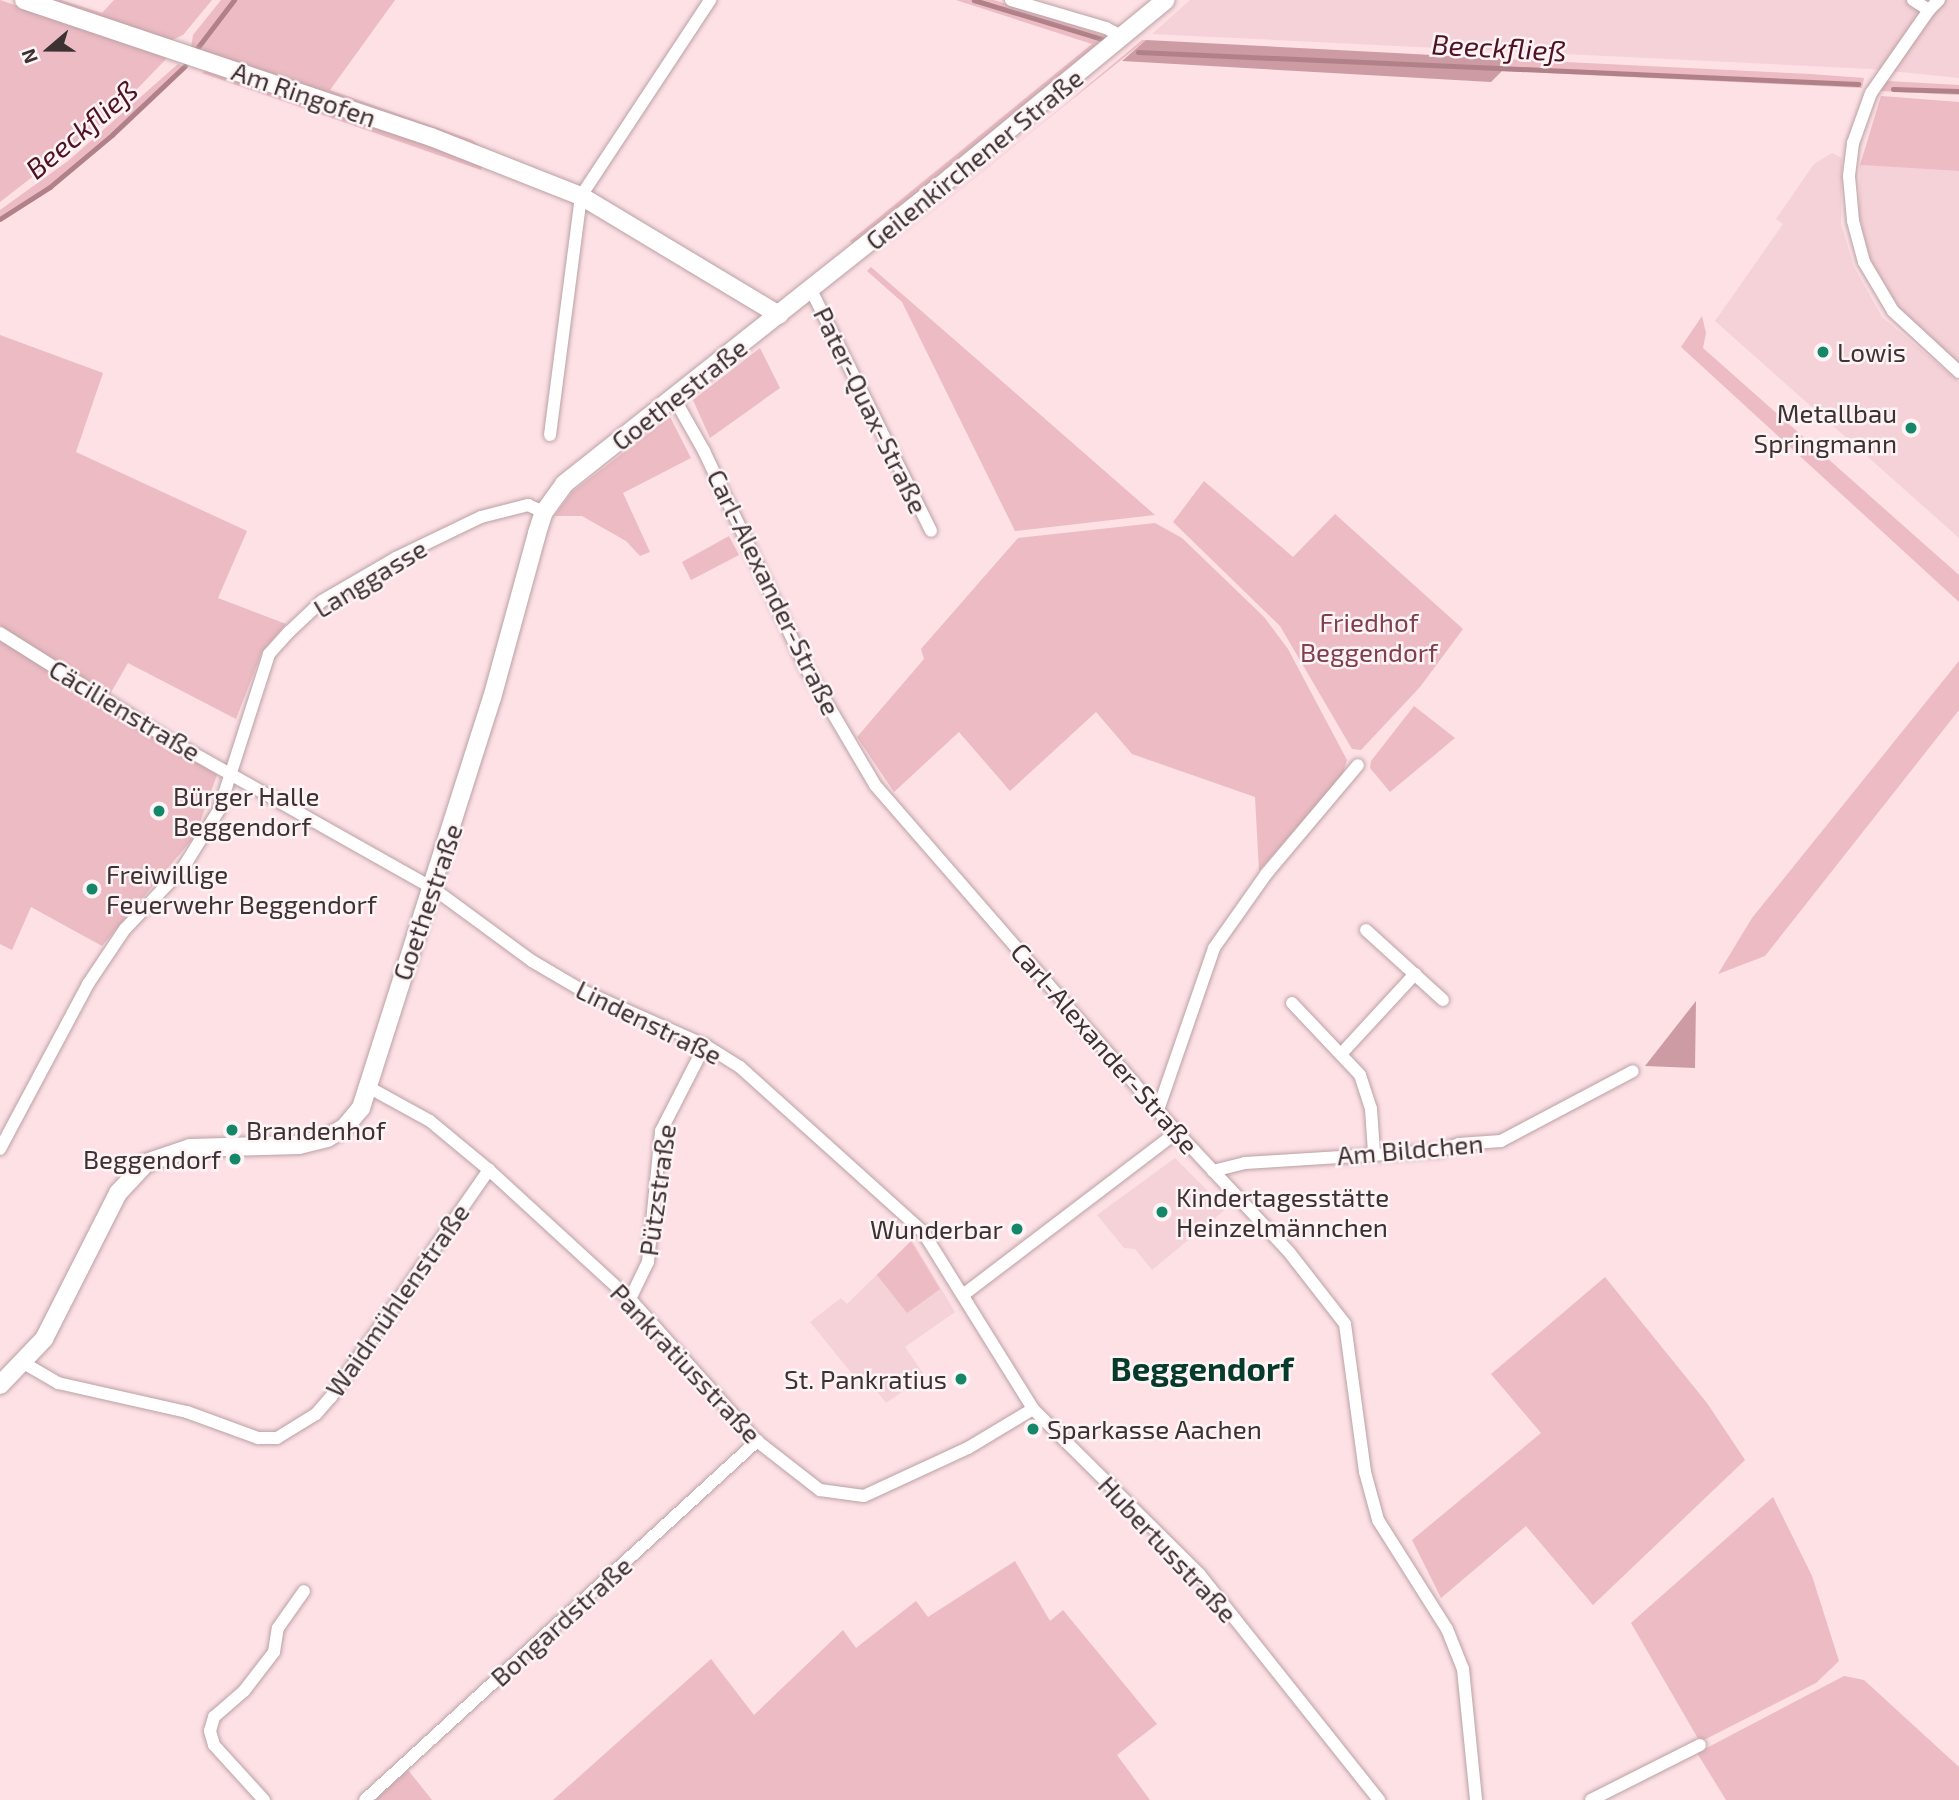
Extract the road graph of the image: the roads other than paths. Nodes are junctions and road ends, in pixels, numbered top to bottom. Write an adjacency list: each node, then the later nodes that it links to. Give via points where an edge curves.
1 (24, 0): 9 (street, Am Ringofen, via 431,137)
2 (710, 0): 9 (street)
3 (1011, 0): 8 (street)
4 (1166, 0): 8 (street, Geilenkirchener Straße)
5 (1913, 0): 7 (street)
6 (1939, 0): 7 (street)
7 (1928, 10): 12 (street, via 1871,93 1858,130 1850,176 1853,221 1864,262 1893,311)
8 (1122, 37): 10 (street, Geilenkirchener Straße)
9 (581, 196): 11 (street, Am Ringofen); 14 (street)
10 (811, 289): 11 (street, Geilenkirchener Straße); 16 (street, Pater-Quax-Straße)
11 (779, 315): 13 (street, Goethestraße)
12 (1959, 372)
13 (674, 398): 15 (street, Goethestraße, via 565,484); 29 (street, Carl-Alexander-Straße, via 704,451 805,666 875,785)
14 (550, 435)
15 (544, 512): 19 (street, Langgasse, via 528,505 481,517 322,601 270,654); 20 (street, Goethestraße)
16 (931, 531)
17 (0, 633): 19 (street, Cäcilienstraße)
18 (1358, 765): 29 (street, via 1267,873 1214,948)
19 (231, 773): 20 (street, Cäcilienstraße); 31 (street, Langgasse, via 219,810 183,868 125,929 88,984)
20 (433, 888): 25 (street, Lindenstraße, via 552,973); 28 (street, Goethestraße, via 398,987)
21 (1366, 930): 22 (street)
22 (1415, 974): 23 (street); 26 (street)
23 (1443, 1000)
24 (1292, 1003): 26 (street)
25 (705, 1045): 35 (street, Lindenstraße, via 740,1068 923,1232); 36 (street, Pützstraße, via 661,1131 648,1262)
26 (1342, 1053): 32 (street, via 1367,1091)
27 (1633, 1071): 32 (street, Am Bildchen, via 1501,1141 1459,1144 1438,1151)
28 (370, 1088): 33 (street, Pankratiusstraße, via 430,1121); 37 (street, Goethestraße, via 345,1127 327,1138 299,1145 190,1148 146,1163 118,1193 44,1339)
29 (1158, 1110): 30 (street, Carl-Alexander-Straße)
30 (1177, 1132): 34 (street, Carl-Alexander-Straße); 35 (street)
31 (0, 1149)
32 (1374, 1152): 34 (street, Am Bildchen, via 1245,1163)
33 (489, 1170): 36 (street, Pankratiusstraße); 37 (street, Waidmühlenstraße, via 331,1397 316,1413 277,1438 258,1438 187,1412 58,1383)
34 (1213, 1171): 46 (street, Carl-Alexander-Straße, via 1289,1252 1345,1324 1365,1472 1378,1521 1447,1629 1463,1669)
35 (963, 1296): 39 (street, Hubertusstraße)
36 (629, 1299): 40 (street, Pankratiusstraße)
37 (22, 1363): 38 (street, Goethestraße)
38 (1, 1381)
39 (1033, 1409): 40 (street, Pankratiusstraße, via 968,1448 864,1496 820,1490); 45 (street, Hubertusstraße, via 1200,1575)
40 (757, 1441): 44 (street, Bongardstraße)
41 (304, 1591): 43 (street, via 278,1628 274,1652 244,1691 214,1717 210,1731 214,1745)
42 (1700, 1745): 47 (street)
43 (264, 1800)
44 (365, 1800)
45 (1380, 1800)
46 (1476, 1800)
47 (1591, 1800)

